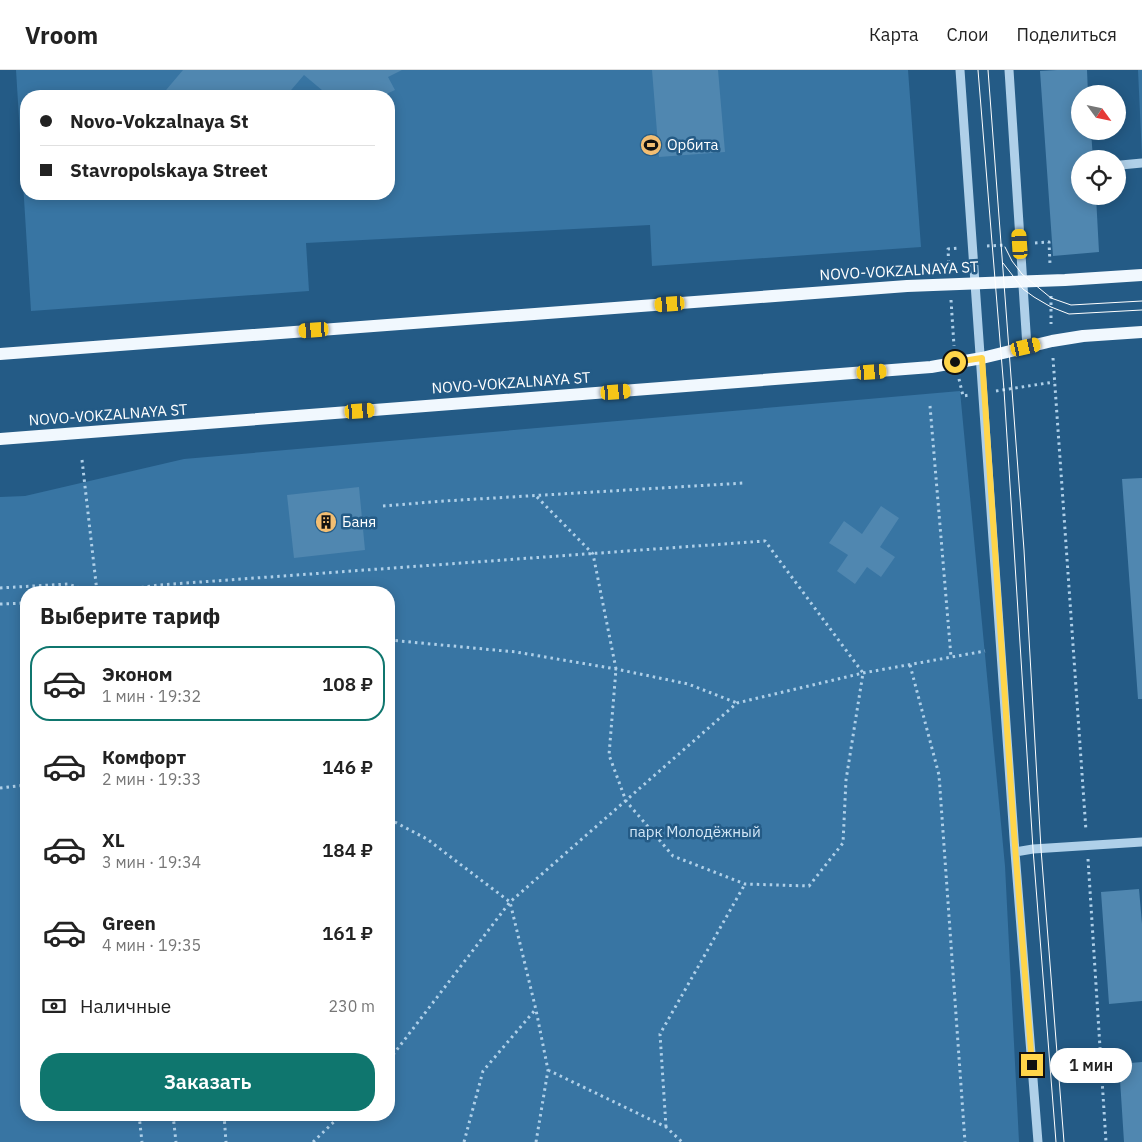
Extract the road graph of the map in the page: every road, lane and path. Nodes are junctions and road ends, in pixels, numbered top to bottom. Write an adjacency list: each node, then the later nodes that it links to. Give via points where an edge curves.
1 (960, 70): 6 (street)
2 (1009, 70): 5 (street)
3 (1142, 163): 4 (street)
4 (1126, 165)
5 (1020, 244): 6 (path); 8 (path, via 1049,242); 9 (street)
6 (974, 247): 10 (street); 11 (path, via 948,248)
7 (1142, 275): 8 (main road, NOVO-VOKZALNAYA ST)
8 (1050, 280): 9 (main road, NOVO-VOKZALNAYA ST); 13 (path)
9 (1023, 281): 10 (main road, NOVO-VOKZALNAYA ST); 14 (street)
10 (976, 283): 11 (main road, NOVO-VOKZALNAYA ST); 16 (street)
11 (950, 284): 15 (main road, NOVO-VOKZALNAYA ST); 17 (path)
12 (1142, 332): 13 (main road, NOVO-VOKZALNAYA ST)
13 (1052, 341): 14 (main road, NOVO-VOKZALNAYA ST); 18 (path)
14 (1026, 347): 16 (main road, NOVO-VOKZALNAYA ST)
15 (0, 354)
16 (982, 358): 17 (main road, NOVO-VOKZALNAYA ST); 19 (street)
17 (955, 362): 20 (path); 22 (main road, NOVO-VOKZALNAYA ST, via 931,367)
18 (1054, 382): 19 (path); 48 (path)
19 (984, 393): 49 (street)
20 (963, 396)
21 (930, 406): 38 (path)
22 (0, 439)
23 (82, 460): 30 (path)
24 (744, 483): 25 (path)
25 (535, 496): 26 (path); 27 (path)
26 (382, 506)
27 (593, 554): 31 (path); 40 (path); 41 (path, via 765,541)
28 (34, 586): 29 (path)
29 (74, 586)
30 (96, 586)
31 (152, 586)
32 (20, 587): 33 (path)
33 (0, 588)
34 (20, 603): 35 (path)
35 (0, 604)
36 (395, 641): 40 (path, via 516,652)
37 (985, 651): 38 (path)
38 (951, 657): 39 (path)
39 (910, 665): 41 (path); 60 (path, via 939,775)
40 (616, 670): 42 (path, via 688,684); 45 (path, via 609,755)
41 (863, 674): 42 (path); 50 (path, via 846,780 843,842 809,886)
42 (737, 703): 45 (path)
43 (20, 786): 44 (path)
44 (0, 788)
45 (626, 801): 50 (path, via 673,856); 51 (path)
46 (395, 822): 51 (path, via 427,839)
47 (1142, 842): 48 (street)
48 (1087, 846): 49 (street); 69 (path)
49 (1015, 852): 68 (street)
50 (745, 884): 59 (path, via 660,1034)
51 (510, 902): 52 (path); 53 (path)
52 (536, 1010): 54 (path); 65 (path, via 483,1071)
53 (395, 1052)
54 (548, 1070): 59 (path); 66 (path)
55 (140, 1121): 61 (path)
56 (174, 1121): 62 (path)
57 (224, 1121): 63 (path)
58 (335, 1121): 64 (path)
59 (666, 1127): 67 (path)
60 (964, 1141)
61 (142, 1142)
62 (176, 1142)
63 (226, 1142)
64 (313, 1142)
65 (464, 1142)
66 (536, 1142)
67 (682, 1142)
68 (1038, 1142)
69 (1106, 1142)

